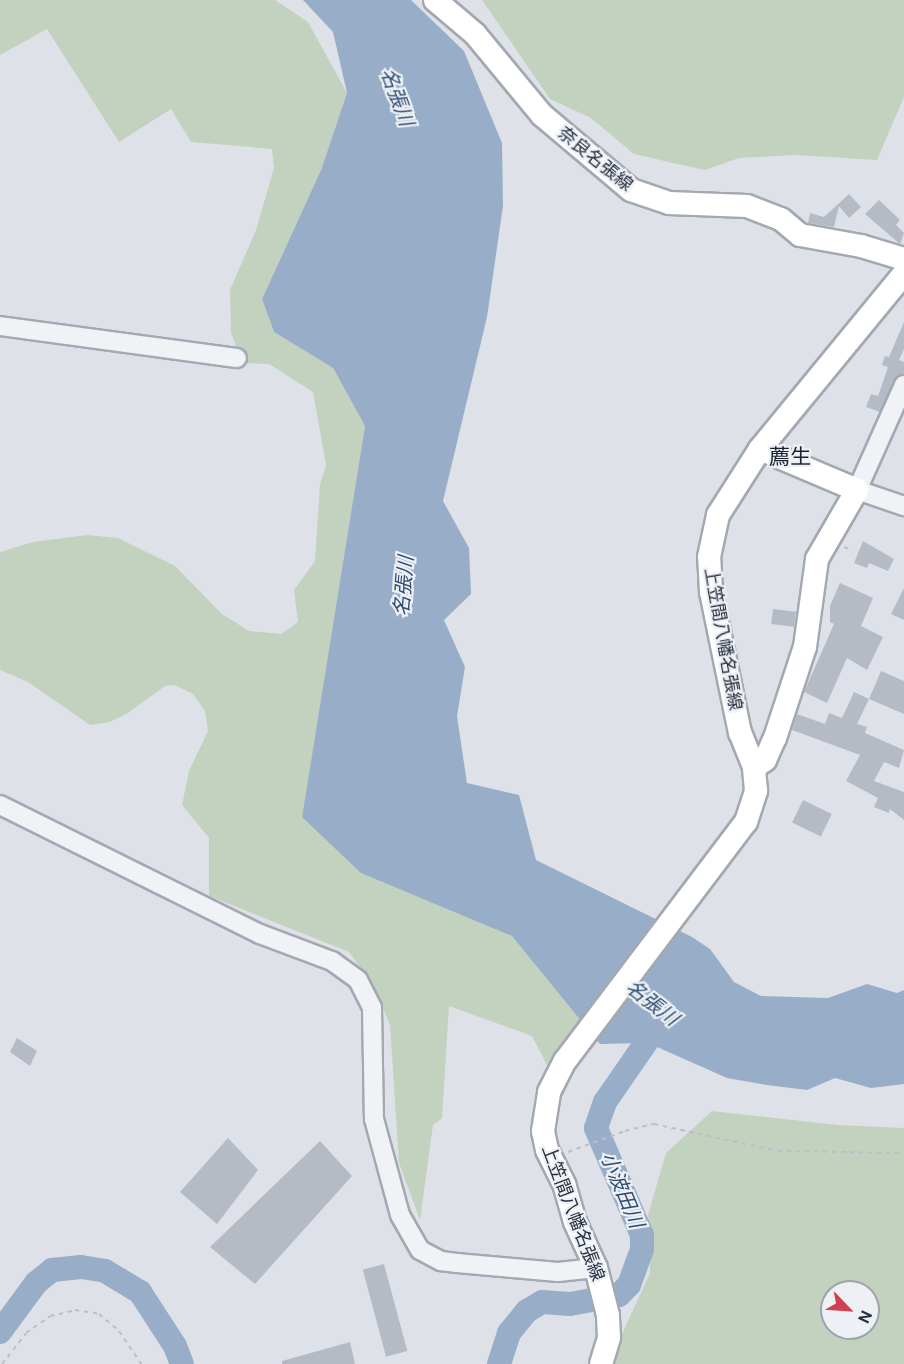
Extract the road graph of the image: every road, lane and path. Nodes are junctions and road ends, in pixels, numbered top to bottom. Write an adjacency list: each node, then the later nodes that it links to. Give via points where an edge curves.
1 (435, 0): 2 (main road, 奈良名張線, via 475,34 542,115 631,190 669,203 747,207 781,219 800,235)
2 (904, 259)
3 (904, 274): 7 (main road, 上笠間八幡名張線)
4 (0, 326): 5 (street)
5 (237, 358)
6 (904, 385): 8 (street)
7 (760, 449): 8 (main road); 10 (main road, 上笠間八幡名張線, via 718,515 708,557 711,592 740,733)
8 (857, 490): 9 (street); 10 (main road, via 817,558 805,647 775,738 765,760)
9 (904, 506)
10 (754, 767): 14 (main road, 上笠間八幡名張線, via 756,791 746,822 565,1061 549,1092 543,1131 547,1150 561,1176 575,1222)
11 (0, 805): 14 (street, via 260,934 332,961 358,980 369,996 373,1016 374,1119 402,1221 420,1250 436,1259 457,1263)
12 (583, 1146): 13 (path, via 654,1124 778,1151)
13 (904, 1153)
14 (598, 1274): 17 (main road, 上笠間八幡名張線, via 609,1337)
15 (2, 1364): 16 (path, via 26,1333 50,1316 75,1310 99,1314 118,1331)
16 (141, 1364)
17 (601, 1364)

